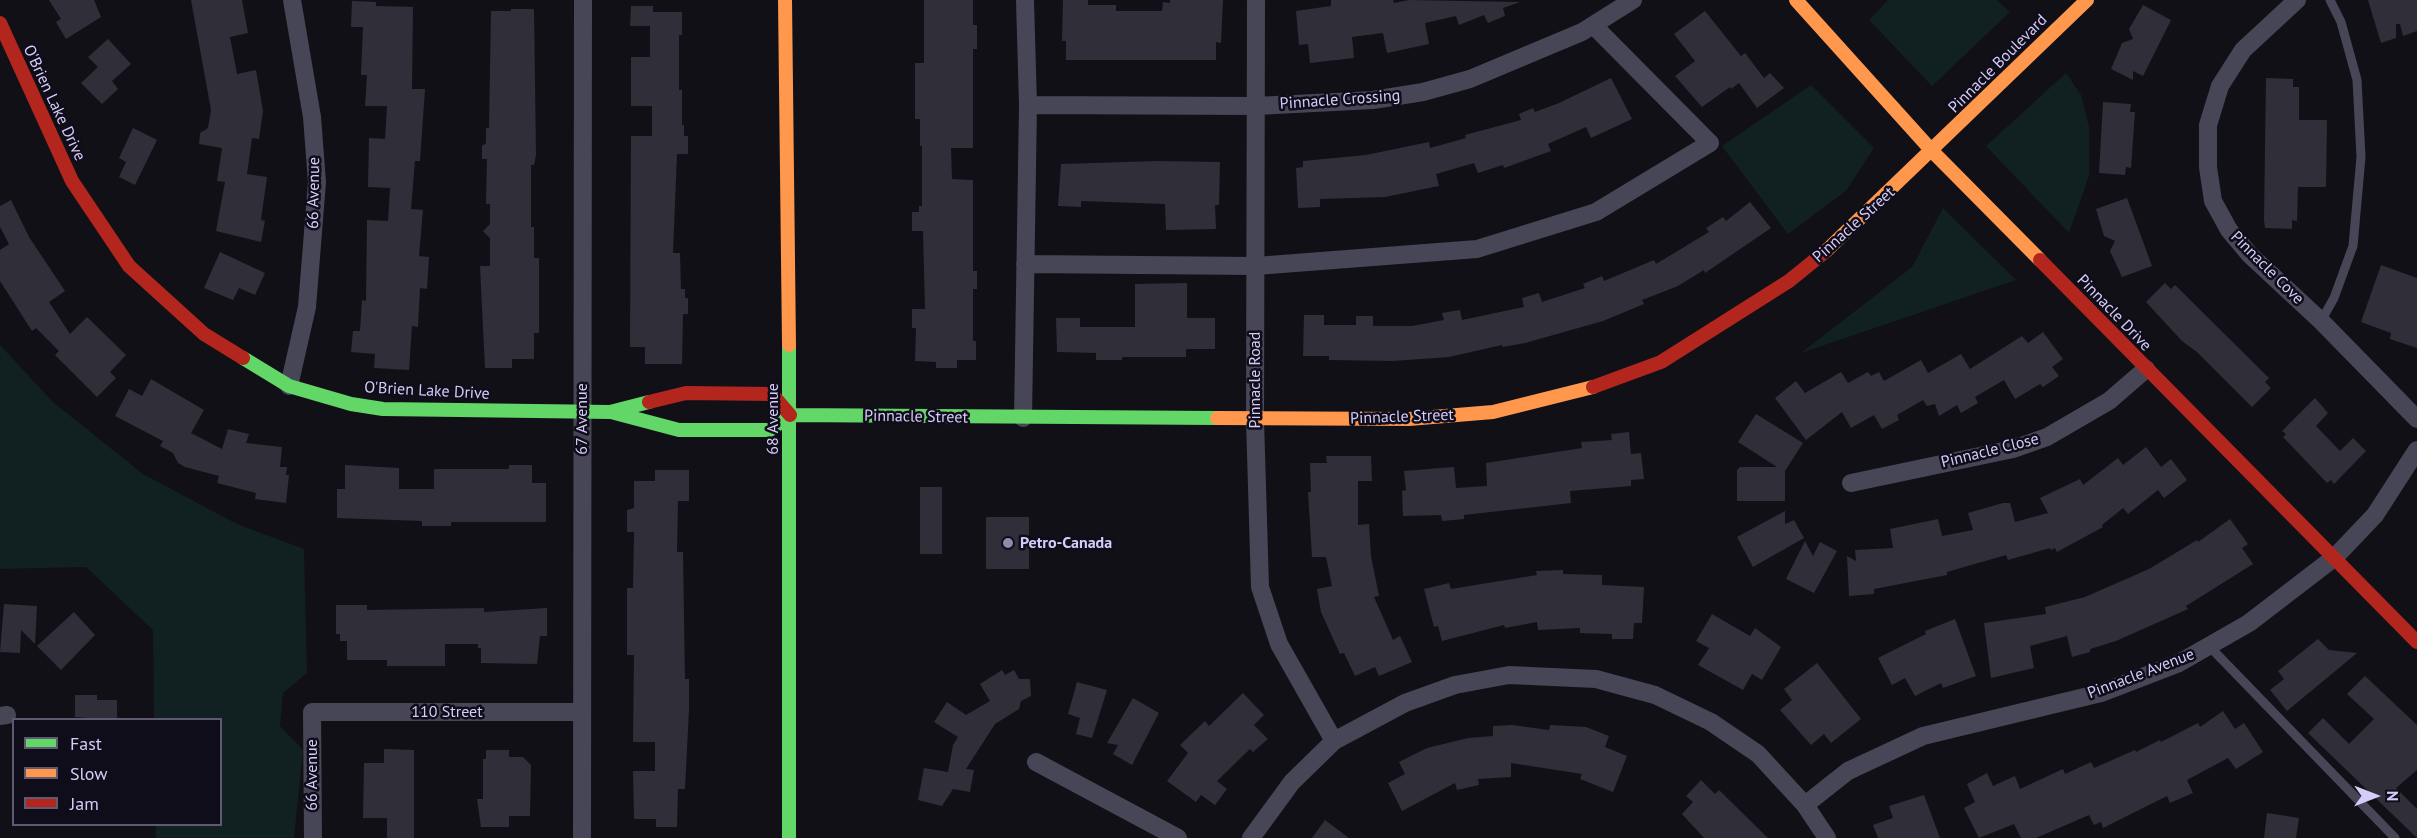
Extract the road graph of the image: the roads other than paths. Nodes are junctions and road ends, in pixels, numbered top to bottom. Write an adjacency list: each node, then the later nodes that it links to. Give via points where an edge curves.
1 (292, 0): 20 (street, 66 Avenue, via 312,117 317,182 306,307)
2 (583, 0): 22 (street, 67 Avenue)
3 (785, 0): 23 (street, 68 Avenue)
4 (1025, 0): 13 (street)
5 (1256, 0): 14 (street, Pinnacle Road)
6 (1633, 0): 11 (street, Pinnacle Crossing)
7 (1796, 0): 15 (street, Pinnacle Drive)
8 (2087, 0): 15 (street, Pinnacle Boulevard)
9 (2297, 0): 18 (street, Pinnacle Cove, via 2243,50 2220,86 2208,125 2208,167 2212,201 2229,230 2250,255)
10 (2330, 0): 18 (lane, via 2341,22 2357,80 2361,157 2353,246)
11 (1593, 25): 14 (street, Pinnacle Crossing, via 1470,79 1423,92 1373,100); 17 (street, via 1710,143 1596,212 1477,249)
12 (2, 34): 20 (street, O'Brien Lake Drive, via 72,181 129,266 204,334)
13 (1028, 105): 14 (street, Pinnacle Crossing); 16 (street)
14 (1256, 106): 17 (street, Pinnacle Road)
15 (1933, 152): 19 (street, Pinnacle Drive); 26 (street, Pinnacle Street, via 1836,243 1789,281 1661,362 1578,392 1493,412 1409,418)
16 (1025, 264): 17 (street); 24 (street)
17 (1256, 266): 26 (street, Pinnacle Road)
18 (2321, 321): 25 (street, Pinnacle Cove)
19 (2146, 369): 28 (street, Pinnacle Close, via 2109,401 2048,437 2013,449); 29 (street, Pinnacle Drive)
20 (289, 386): 22 (street, O'Brien Lake Drive, via 383,409)
21 (610, 412): 22 (street, O'Brien Lake Drive); 23 (street, O'Brien Lake Drive, via 679,430 770,430); 23 (street, O'Brien Lake Drive, via 686,393 772,394)
22 (582, 413): 33 (street, 67 Avenue)
23 (790, 415): 24 (street, Pinnacle Street); 39 (street, 68 Avenue)
24 (1023, 418): 26 (street, Pinnacle Street)
25 (2417, 419)
26 (1255, 420): 34 (street, Pinnacle Road, via 1260,587 1279,644)
27 (2417, 450): 29 (street, Pinnacle Avenue, via 2375,515)
28 (1851, 483)
29 (2335, 557): 30 (street, Pinnacle Drive); 31 (street, Pinnacle Avenue, via 2249,623)
30 (2417, 642)
31 (2209, 646): 36 (street, Pinnacle Avenue, via 2179,663 2101,693 1923,735 1848,771); 43 (lane)
32 (312, 712): 33 (street, 110 Street); 37 (street, 66 Avenue)
33 (581, 712): 38 (street, 67 Avenue)
34 (1334, 741): 36 (street, via 1405,704 1455,685 1509,675 1596,680 1655,695 1711,722 1758,754); 41 (street, via 1292,782)
35 (1036, 762): 40 (street)
36 (1805, 805): 42 (street)
37 (313, 838)
38 (582, 838)
39 (789, 838)
40 (1178, 838)
41 (1251, 838)
42 (1827, 838)
43 (2395, 838)

